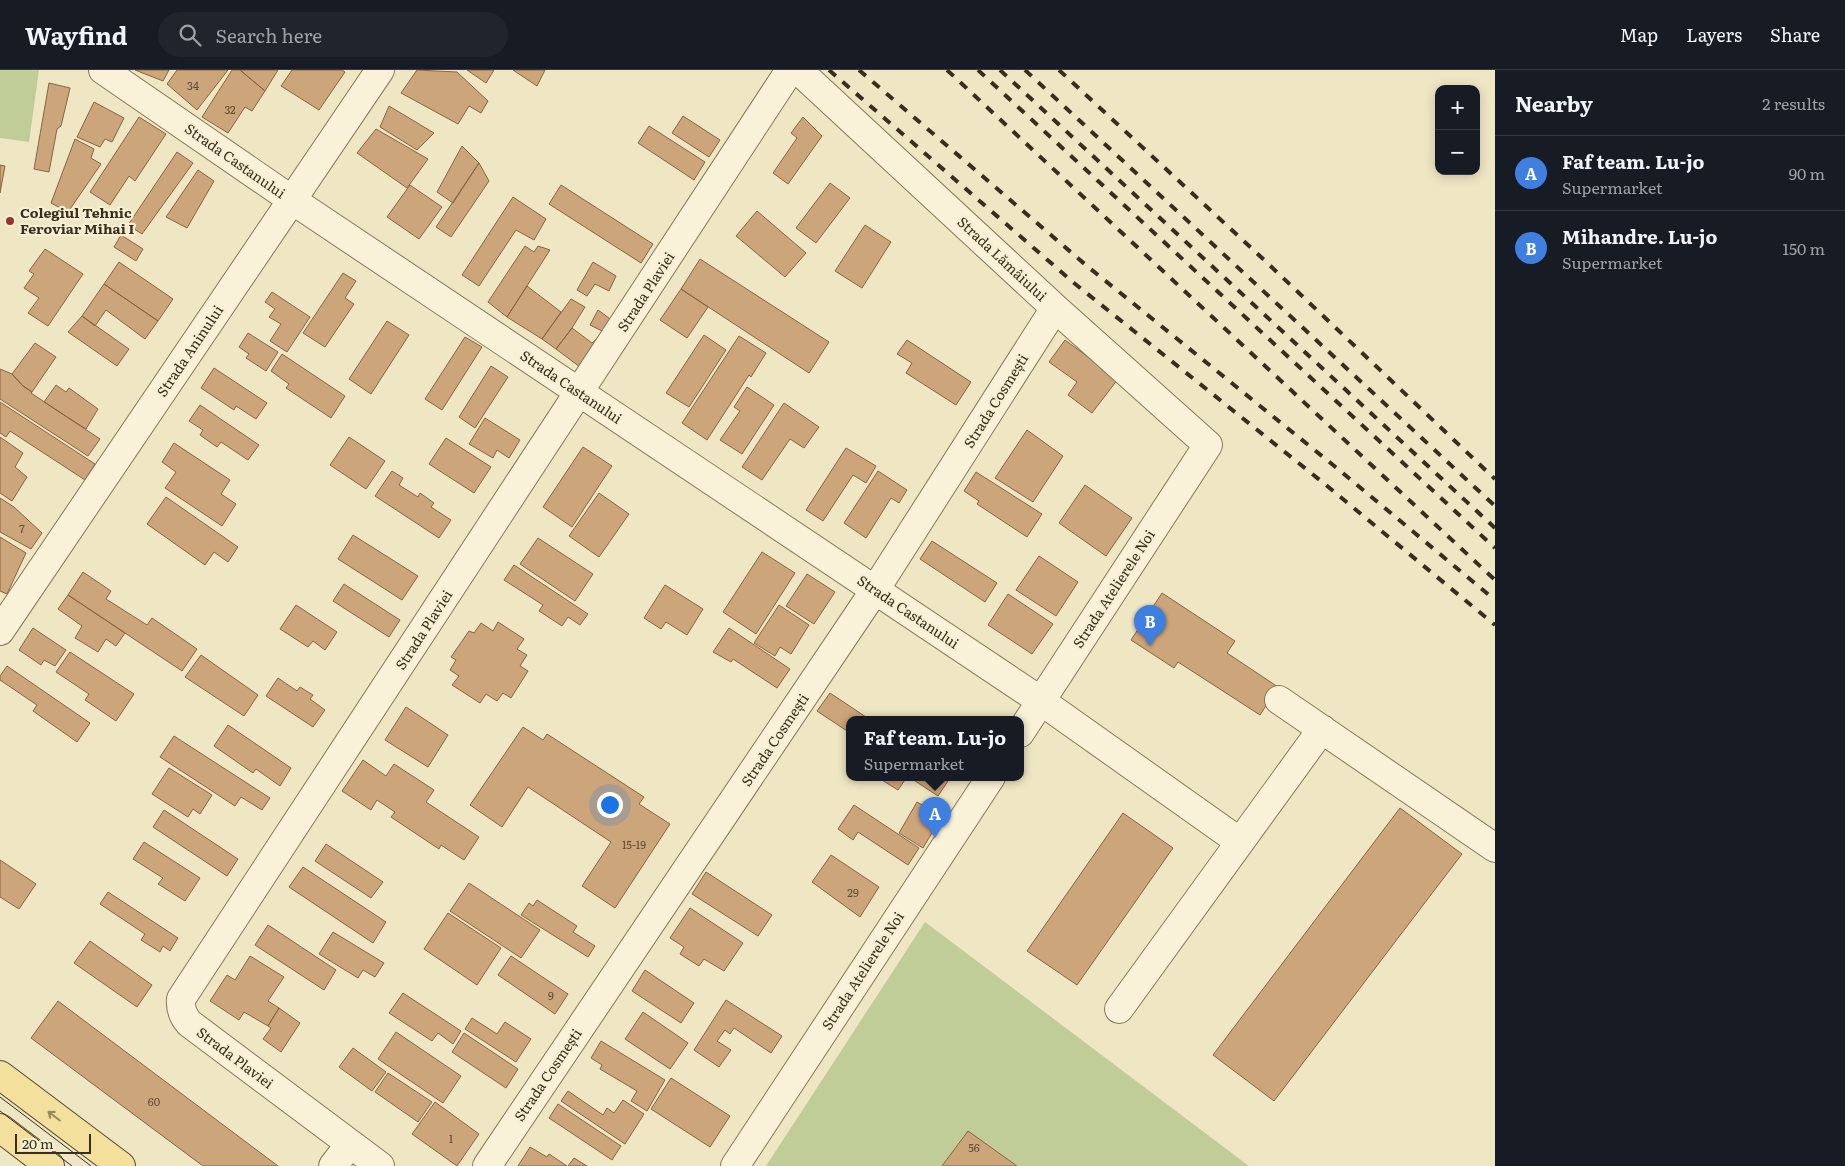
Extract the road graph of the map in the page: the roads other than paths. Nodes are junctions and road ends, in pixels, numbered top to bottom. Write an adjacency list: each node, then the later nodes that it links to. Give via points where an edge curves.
1 (103, 70): 5 (street, Strada Castanului)
2 (380, 70): 5 (street, Strada Aninului)
3 (790, 70): 7 (street, Strada Plaviei)
4 (798, 70): 6 (street, Strada Lămâiului)
5 (292, 200): 7 (street, Strada Castanului); 10 (street, Strada Aninului)
6 (1055, 308): 8 (street, Strada Lămâiului); 9 (street, Strada Cosmești)
7 (580, 393): 9 (street, Strada Castanului); 21 (street, Strada Plaviei, via 181,999 184,1018 189,1023)
8 (1208, 446): 12 (street, Strada Atelierele Noi)
9 (876, 590): 12 (street, Strada Castanului); 26 (street, Strada Cosmești)
10 (0, 631)
11 (1279, 700): 14 (street)
12 (1041, 701): 13 (street, Strada Atelierele Noi); 16 (street, Strada Castanului)
13 (1024, 726)
14 (1322, 728): 16 (street); 17 (street)
15 (988, 781): 27 (street, Strada Atelierele Noi)
16 (1240, 842): 18 (street)
17 (1495, 848)
18 (1119, 1009)
19 (0, 1075): 23 (main road, one-way to 19)
20 (0, 1128): 22 (main road)
21 (350, 1144): 24 (street); 25 (street)
22 (50, 1166)
23 (121, 1166)
24 (333, 1166)
25 (380, 1166)
26 (487, 1166)
27 (736, 1166)

